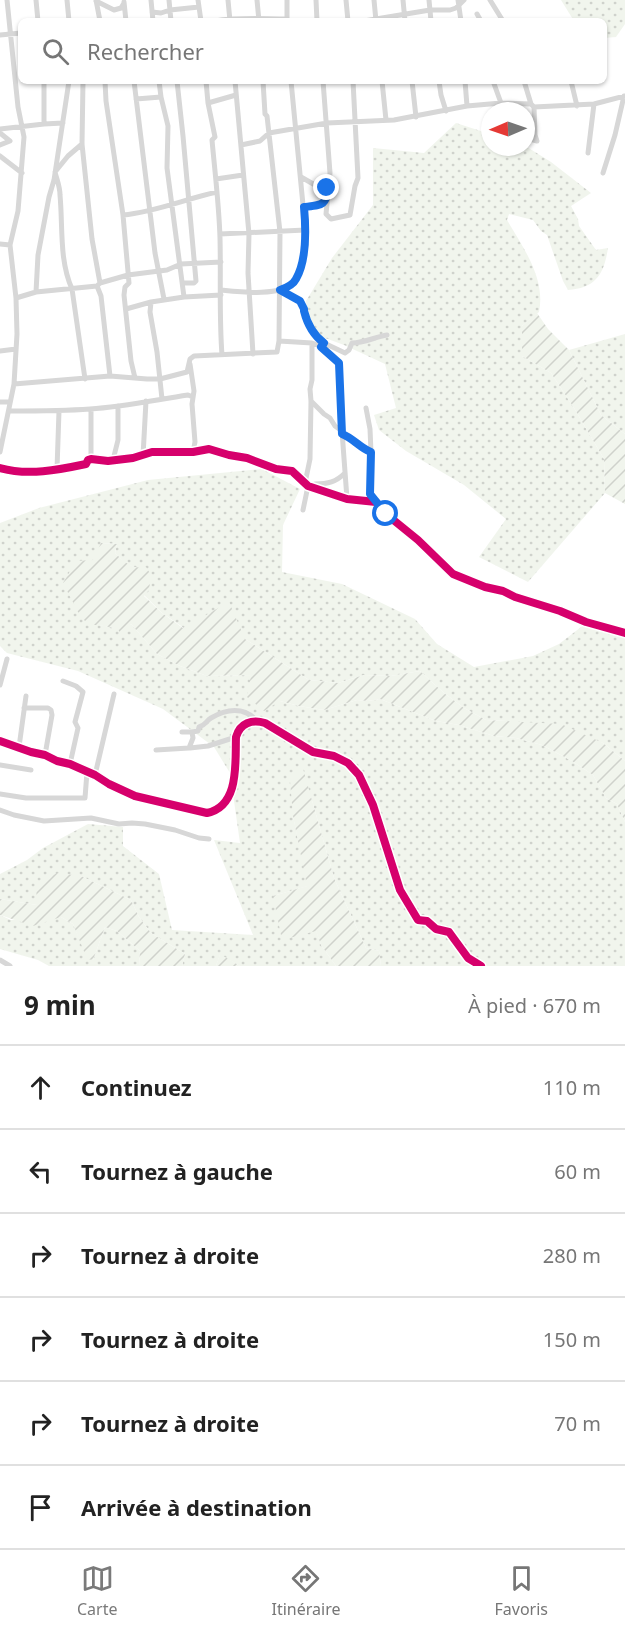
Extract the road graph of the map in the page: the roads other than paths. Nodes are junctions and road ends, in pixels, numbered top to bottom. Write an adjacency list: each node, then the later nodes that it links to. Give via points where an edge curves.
1 (6, 0): 46 (street)
2 (36, 0): 25 (street)
3 (66, 0): 26 (street)
4 (151, 0): 22 (street)
5 (169, 0): 20 (street)
6 (228, 0): 32 (street)
7 (257, 0): 33 (street)
8 (287, 0): 34 (street)
9 (316, 0): 35 (street)
10 (346, 0): 36 (street)
11 (374, 0): 37 (street)
12 (403, 0): 23 (street)
13 (429, 0): 21 (street)
14 (464, 0): 19 (street)
15 (490, 0): 43 (street)
16 (96, 1): 17 (street, via 114,10 121,8); 27 (street)
17 (124, 1): 28 (street)
18 (198, 3): 20 (street); 31 (street)
19 (458, 3): 21 (street, via 450,10); 41 (street)
20 (170, 10): 22 (street); 30 (street)
21 (430, 10): 23 (street); 40 (street)
22 (152, 12): 29 (street)
23 (404, 14): 38 (street); 39 (street)
24 (477, 14): 42 (street)
25 (38, 18)
26 (69, 18)
27 (99, 18)
28 (126, 18)
29 (153, 18)
30 (171, 18)
31 (200, 18)
32 (230, 18)
33 (259, 18)
34 (288, 18)
35 (317, 18)
36 (348, 18)
37 (376, 18)
38 (385, 18)
39 (405, 18)
40 (431, 18)
41 (460, 18)
42 (479, 18)
43 (501, 18)
44 (18, 33): 46 (street)
45 (0, 34): 46 (street)
46 (11, 34): 86 (street)
47 (44, 84): 85 (street)
48 (69, 84): 83 (street)
49 (83, 84): 90 (street)
50 (105, 84): 109 (street)
51 (134, 84): 70 (street)
52 (159, 84): 69 (street)
53 (177, 84): 105 (street)
54 (206, 84): 73 (street)
55 (235, 84): 67 (street)
56 (263, 84): 89 (street)
57 (291, 84): 87 (street)
58 (323, 84): 84 (street)
59 (353, 84): 82 (street)
60 (382, 84): 81 (street)
61 (412, 84): 80 (street)
62 (439, 84): 79 (street)
63 (465, 84): 77 (street)
64 (494, 84): 71 (street)
65 (525, 84): 72 (street)
66 (572, 84): 78 (street)
67 (236, 95): 73 (street); 91 (street)
68 (624, 96): 74 (street); 98 (street)
69 (161, 97): 70 (street); 106 (street, via 169,134 167,168)
70 (136, 99): 108 (street)
71 (501, 102)
72 (532, 102)
73 (208, 103): 101 (street, via 215,137 212,140)
74 (594, 104): 78 (street); 93 (street)
75 (481, 105): 77 (street)
76 (535, 105): 78 (street)
77 (467, 106): 79 (street)
78 (577, 106)
79 (446, 111): 80 (street)
80 (416, 117): 81 (street)
81 (386, 120): 82 (street)
82 (355, 121): 84 (street); 104 (street, via 358,178 350,215 328,218)
83 (63, 123): 85 (street); 96 (street)
84 (327, 123): 87 (street); 102 (street)
85 (44, 124): 86 (street)
86 (21, 126): 88 (street); 97 (street)
87 (295, 129): 89 (street); 100 (street)
88 (0, 131): 92 (street, via 10,141)
89 (269, 133): 91 (street, via 260,141); 111 (street)
90 (82, 144): 96 (street); 122 (street)
91 (241, 145): 99 (street)
92 (0, 146): 95 (street)
93 (588, 153)
94 (0, 156): 95 (street)
95 (6, 161): 97 (street)
96 (55, 172): 123 (street, via 63,258); 125 (street, via 38,255)
97 (22, 173): 115 (street)
98 (603, 173)
99 (243, 175): 101 (street); 113 (street)
100 (301, 177): 102 (street, via 321,189); 107 (street)
101 (216, 179): 103 (street)
102 (329, 187): 104 (street)
103 (217, 192): 105 (street); 112 (street)
104 (328, 196): 107 (street, via 320,206)
105 (189, 198): 106 (street); 117 (street)
106 (172, 204): 108 (street); 118 (street)
107 (304, 207): 110 (street)
108 (151, 210): 109 (street); 119 (street)
109 (123, 215): 120 (street)
110 (306, 230): 111 (street); 124 (street, via 296,280)
111 (280, 232): 113 (street); 124 (street)
112 (220, 234): 113 (street); 116 (street)
113 (249, 234): 127 (street)
114 (0, 244): 115 (street)
115 (10, 245): 129 (street)
116 (220, 262): 117 (street); 126 (street)
117 (195, 263): 118 (street); 121 (street, via 196,282)
118 (181, 264): 119 (street); 121 (street)
119 (159, 272): 120 (street); 130 (street)
120 (128, 275): 122 (street); 132 (street, via 129,284 124,290)
121 (183, 283): 128 (street)
122 (98, 285): 123 (street); 142 (street)
123 (72, 289): 125 (street); 144 (street)
124 (280, 290): 127 (street); 134 (street); 136 (street, via 300,301 307,322)
125 (36, 292): 129 (street)
126 (221, 293): 127 (street); 128 (street); 140 (street)
127 (248, 293): 139 (street)
128 (184, 297): 130 (street)
129 (16, 298): 137 (street)
130 (164, 299): 131 (street)
131 (151, 302): 132 (street); 145 (street)
132 (126, 309): 143 (street)
133 (387, 335): 136 (street, via 352,343 345,352)
134 (279, 341): 135 (street); 139 (street, via 277,352)
135 (312, 343): 136 (street); 150 (street)
136 (322, 345): 158 (street, via 339,363)
137 (16, 349): 138 (street); 146 (street)
138 (0, 351)
139 (253, 354): 140 (street)
140 (222, 355): 141 (street, via 194,356)
141 (190, 363): 145 (street, via 187,372); 147 (street)
142 (110, 376): 143 (street); 144 (street)
143 (135, 378): 145 (street)
144 (85, 379): 146 (street)
145 (160, 379): 148 (street)
146 (14, 384): 152 (street)
147 (193, 397): 148 (street); 161 (street)
148 (162, 399): 149 (street)
149 (146, 401): 153 (street); 163 (street)
150 (311, 401): 158 (street); 169 (street)
151 (0, 402): 152 (street)
152 (10, 402): 156 (street)
153 (118, 406): 155 (street); 165 (street)
154 (366, 408): 162 (street)
155 (91, 409): 157 (street); 164 (street)
156 (10, 411): 157 (street); 159 (street)
157 (59, 411): 167 (street)
158 (342, 432): 162 (street); 168 (street)
159 (2, 437): 160 (street)
160 (0, 452)
161 (194, 452): 163 (street); 169 (street, via 209,449 247,458 292,471)
162 (371, 452): 173 (street, via 370,494)
163 (143, 456): 165 (street)
164 (91, 459): 165 (street); 167 (street, via 86,464)
165 (113, 460)
166 (0, 468): 167 (street, via 30,472)
167 (57, 469)
168 (345, 473): 170 (street, via 338,480); 172 (street)
169 (306, 483): 170 (street); 171 (street); 174 (street)
170 (315, 484): 171 (street)
171 (320, 490): 172 (street)
172 (347, 499): 173 (street)
173 (376, 502): 175 (street, via 453,574)
174 (303, 510)
175 (625, 633)
176 (7, 659): 178 (street)
177 (63, 681): 191 (street, via 83,692)
178 (0, 685)
179 (114, 693): 195 (street)
180 (26, 696): 181 (street)
181 (24, 708): 187 (street); 190 (street, via 51,710)
182 (257, 721): 184 (street, via 251,713 230,710); 185 (street, via 242,726); 201 (street, via 313,752 334,756 359,775 373,805 400,890 418,920 449,932 468,958)
183 (182, 732): 184 (street)
184 (192, 732): 188 (street)
185 (236, 737): 188 (street); 195 (street, via 234,783 224,803 207,813 135,796)
186 (0, 741): 187 (street)
187 (19, 747): 190 (street)
188 (190, 748): 189 (street)
189 (156, 750)
190 (45, 755): 191 (street)
191 (70, 764): 194 (street)
192 (0, 765): 193 (street)
193 (31, 770)
194 (87, 772): 195 (street); 196 (street, via 85,798 26,798)
195 (95, 774)
196 (2, 793)
197 (0, 810): 198 (street, via 44,821 91,818 132,823)
198 (209, 839)
199 (0, 960): 200 (street)
200 (10, 966)
201 (481, 966)

